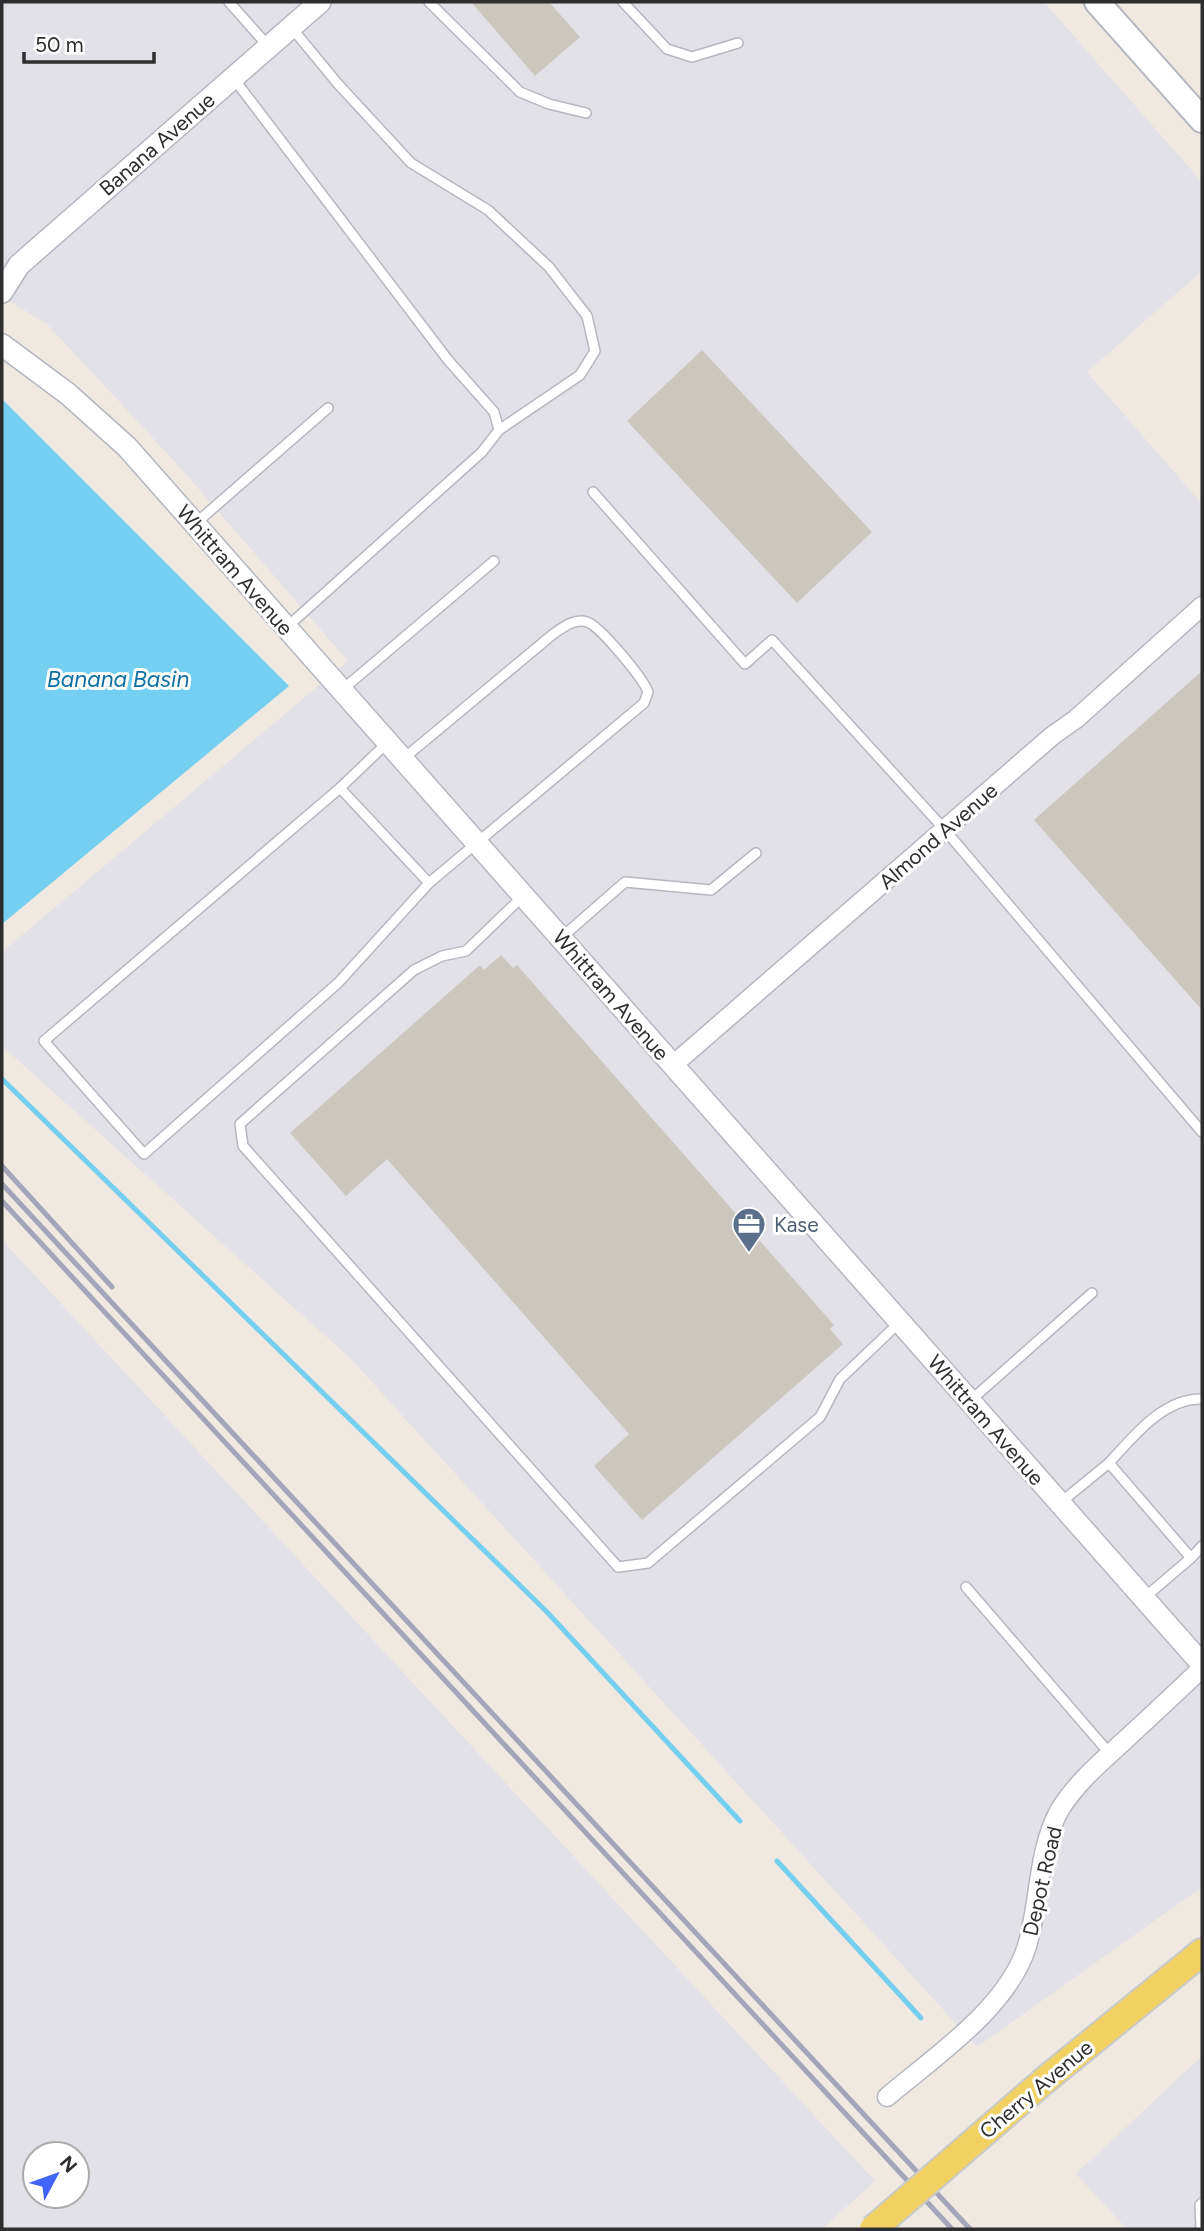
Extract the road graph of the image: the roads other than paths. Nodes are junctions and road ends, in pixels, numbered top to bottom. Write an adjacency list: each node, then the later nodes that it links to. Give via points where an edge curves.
1 (229, 2): 8 (lane)
2 (320, 2): 6 (street, Banana Avenue)
3 (429, 2): 10 (lane, via 520,92)
4 (623, 2): 7 (lane, via 667,49 692,57)
5 (1098, 2): 11 (main road)
6 (291, 27): 8 (street, Banana Avenue); 15 (lane, via 411,163 488,210 549,267 587,316 595,351 580,375)
7 (738, 43)
8 (269, 47): 9 (street, Banana Avenue)
9 (233, 78): 12 (street, Banana Avenue, via 19,265); 15 (lane, via 448,360 494,412)
10 (586, 113)
11 (1202, 120)
12 (2, 292)
13 (2, 345): 17 (street, Whittram Avenue, via 68,394 127,447)
14 (328, 408): 17 (lane)
15 (499, 430): 20 (lane, via 482,452)
16 (593, 492): 25 (lane, via 745,664 772,640)
17 (195, 524): 20 (street, Whittram Avenue)
18 (494, 561): 21 (lane)
19 (1202, 606): 25 (street, Almond Avenue)
20 (286, 628): 21 (street, Whittram Avenue)
21 (341, 691): 22 (street, Whittram Avenue)
22 (387, 743): 23 (street, Whittram Avenue); 24 (lane)
23 (401, 760): 26 (street, Whittram Avenue); 26 (lane, via 566,625 585,621 609,641 645,684 647,698)
24 (340, 788): 28 (lane); 28 (lane, via 44,1041 144,1153 338,983)
25 (945, 830): 31 (street, Almond Avenue); 32 (lane)
26 (477, 843): 28 (lane); 29 (street, Whittram Avenue)
27 (756, 853): 30 (lane, via 712,890 625,881)
28 (429, 883)
29 (524, 896): 30 (street, Whittram Avenue); 34 (lane, via 466,951 442,956 414,970 240,1124 243,1146 618,1567 648,1563 820,1417 840,1378)
30 (561, 938): 31 (street, Whittram Avenue)
31 (673, 1065): 34 (street, Whittram Avenue)
32 (1202, 1132)
33 (1092, 1293): 36 (lane)
34 (900, 1322): 36 (street, Whittram Avenue)
35 (1202, 1399): 37 (lane, via 1176,1403 1143,1427)
36 (970, 1401): 38 (street, Whittram Avenue)
37 (1109, 1463): 38 (lane); 40 (lane)
38 (1060, 1503): 42 (street, Whittram Avenue)
39 (1202, 1546): 40 (lane)
40 (1191, 1558): 42 (lane)
41 (965, 1587): 44 (lane)
42 (1144, 1598): 43 (street, Whittram Avenue)
43 (1202, 1666): 44 (street, Depot Road)
44 (1110, 1754): 46 (street, Depot Road, via 1080,1780 1050,1830 1027,1947 1014,1976 946,2047)
45 (1202, 1952): 48 (main road, Cherry Avenue, bridge)
46 (887, 2097)
47 (1202, 2203): 49 (lane)
48 (873, 2229)
49 (1201, 2229)

